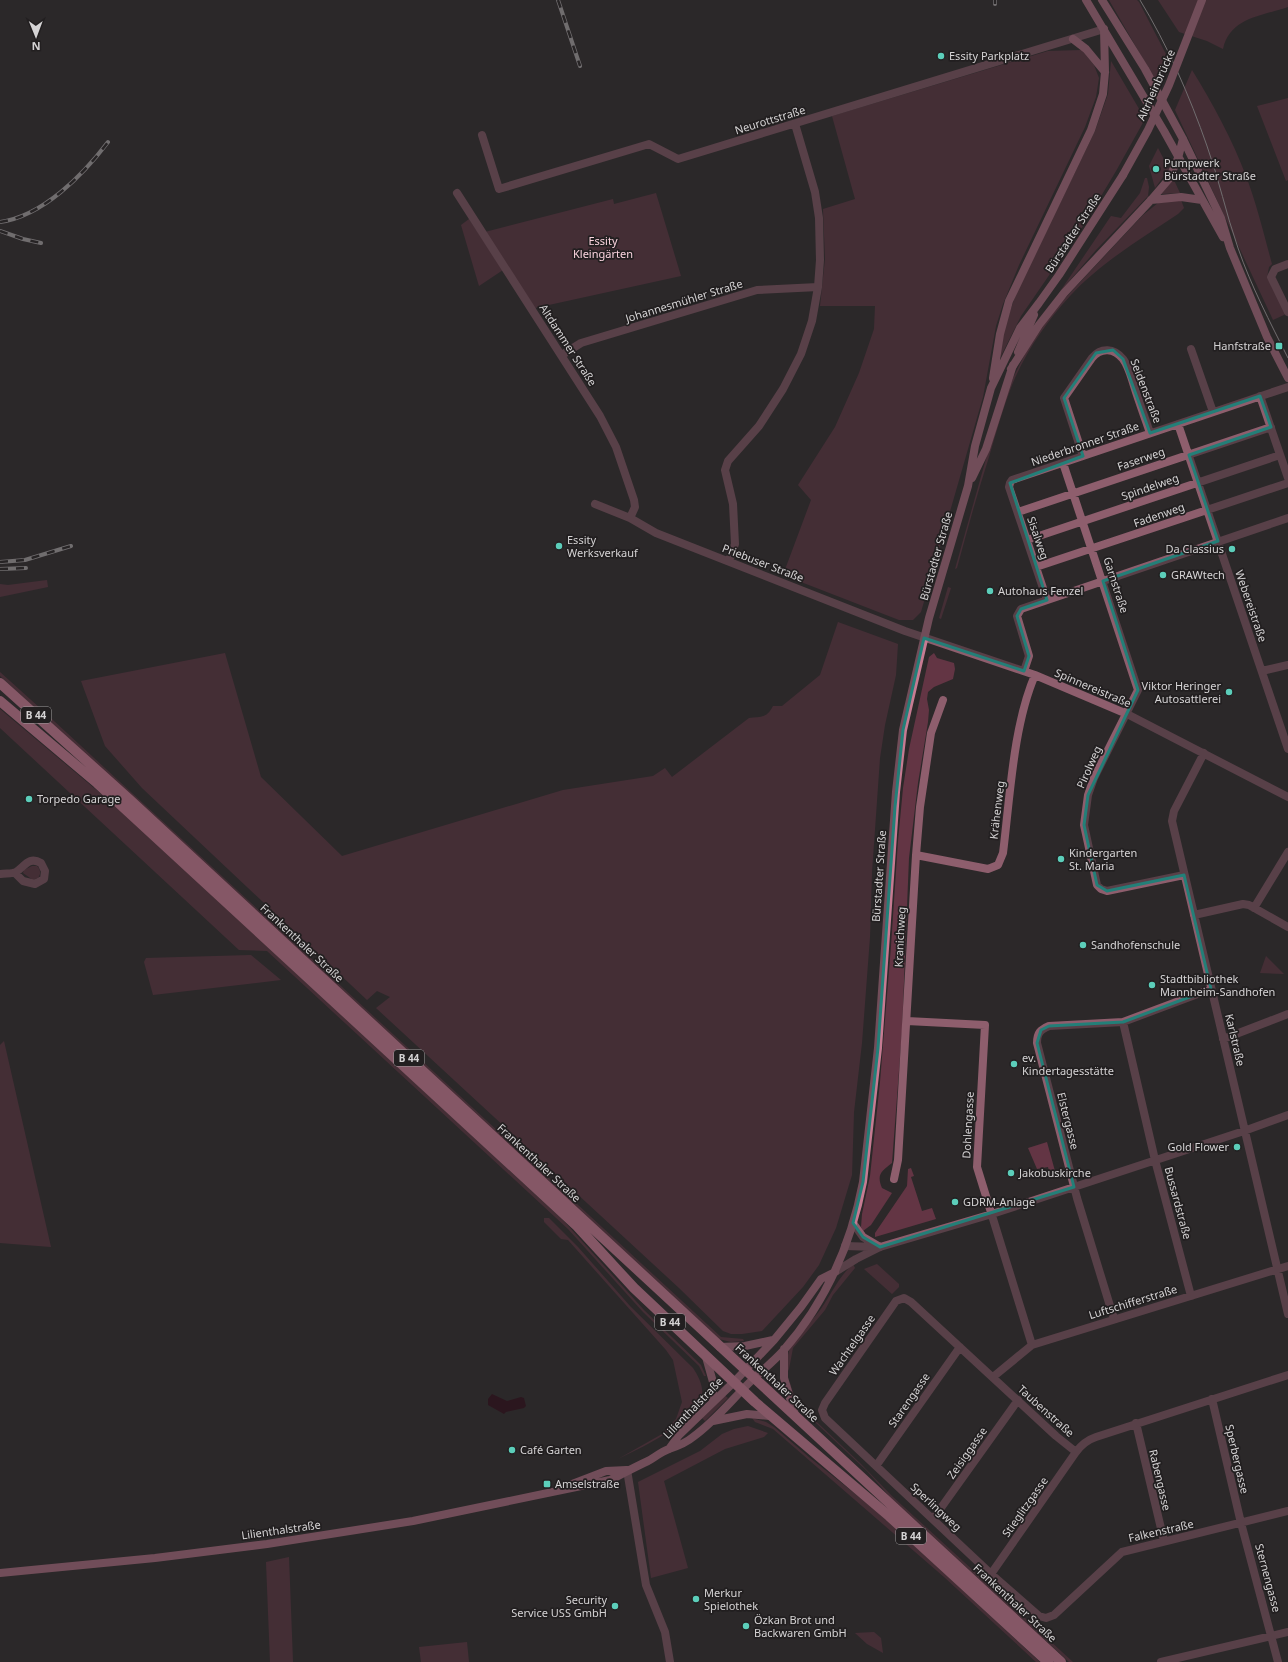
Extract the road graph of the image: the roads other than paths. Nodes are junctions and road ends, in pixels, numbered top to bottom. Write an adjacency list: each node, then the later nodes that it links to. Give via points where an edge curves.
1 (1086, 0): 5 (main road)
2 (1102, 0): 4 (main road)
3 (1202, 0): 12 (main road, Altrheinbrücke, bridge, via 1169,85)
4 (1116, 22): 5 (main road); 10 (main road)
5 (1104, 29): 6 (street, Neurottstraße); 7 (main road); 11 (main road)
6 (1073, 39): 7 (main road, via 1086,49); 8 (street, Neurottstraße)
7 (1105, 72): 26 (main road, via 1103,94 1091,130 1009,301 1000,334)
8 (795, 124): 9 (street, Neurottstraße, via 678,159 649,144 499,189); 18 (street, via 815,192 819,218)
9 (482, 135)
10 (1183, 139): 11 (main road); 16 (main road, via 1221,218)
11 (1178, 158): 14 (main road, via 1169,178); 15 (main road)
12 (1123, 175): 19 (main road, Bürstadter Straße)
13 (457, 193): 22 (street, Altdammer Straße)
14 (1151, 200): 15 (main road, via 1181,197); 23 (main road, via 1064,293 1039,325)
15 (1202, 200): 16 (main road)
16 (1230, 248): 24 (main road, via 1267,337)
17 (1285, 265): 20 (street, via 1275,268 1271,277)
18 (818, 287): 22 (street, Johannesmühler Straße, via 757,290 581,343); 51 (street, via 812,321 783,389 759,426 728,461 725,470 733,509 735,544)
19 (1039, 303): 23 (main road, Bürstadter Straße); 26 (main road, Bürstadter Straße, via 1020,328)
20 (1288, 312)
21 (1192, 349): 28 (street)
22 (562, 355): 45 (street, Altdammer Straße, via 616,447 634,500 635,507)
23 (1011, 369): 40 (main road, Bürstadter Straße, via 986,449)
24 (1288, 378)
25 (1288, 387): 27 (street, Niederbronner Straße)
26 (991, 388): 40 (main road, Bürstadter Straße, via 975,446)
27 (1260, 396): 28 (street, Niederbronner Straße); 30 (street)
28 (1213, 412): 29 (street, Niederbronner Straße)
29 (1178, 424): 31 (street, Niederbronner Straße); 32 (street, Webereistraße)
30 (1271, 427): 32 (street, Faserweg); 33 (street)
31 (1150, 433): 34 (street, Niederbronner Straße); 34 (street, Seidenstraße, via 1123,359 1113,350 1104,350 1096,353 1064,398)
32 (1189, 455): 38 (street, Webereistraße); 41 (street, Faserweg)
33 (1280, 455): 36 (street); 38 (street, Spindelweg)
34 (1083, 456): 35 (street, Niederbronner Straße)
35 (1063, 463): 37 (street, Niederbronner Straße, via 1012,480); 41 (street, Garnstraße)
36 (1288, 478)
37 (1010, 483): 44 (street, Sisalweg, via 1009,487)
38 (1198, 483): 43 (street, Webereistraße); 47 (street, Spindelweg)
39 (1288, 483): 43 (street, Fadenweg)
40 (968, 486): 55 (main road, Bürstadter Straße)
41 (1074, 494): 44 (street, Faserweg); 47 (street, Garnstraße)
42 (595, 504): 45 (street, Priebuser Straße)
43 (1207, 510): 49 (street, Webereistraße); 50 (street, Fadenweg)
44 (1018, 512): 48 (street, Sisalweg)
45 (630, 518): 51 (street, Priebuser Straße, via 656,533)
46 (1288, 518): 49 (street)
47 (1083, 521): 48 (street, Spindelweg); 50 (street, Garnstraße)
48 (1027, 540): 52 (street, Sisalweg)
49 (1218, 541): 53 (street); 58 (street, Webereistraße)
50 (1092, 549): 52 (street, Fadenweg); 53 (street, Garnstraße)
51 (729, 561): 55 (street, Priebuser Straße)
52 (1036, 568): 54 (street, Sisalweg)
53 (1103, 581): 54 (street); 63 (street, Garnstraße, via 1138,686)
54 (1047, 600): 57 (street, via 1021,609 1017,616 1029,656)
55 (924, 638): 57 (street, Spinnereistraße); 86 (main road, Bürstadter Straße, via 904,730 895,807 877,1056 863,1182)
56 (1288, 665): 58 (street)
57 (1024, 671): 59 (street, Spinnereistraße)
58 (1262, 671): 64 (street, Webereistraße)
59 (1035, 675): 63 (street, Spinnereistraße); 68 (street, Krähenweg, via 1018,735 1003,853 998,865 988,870)
60 (0, 683): 98 (main road, Frankenthaler Straße / B 44)
61 (943, 700): 68 (street, Kranichweg, via 931,733)
62 (0, 701): 101 (main road, Frankenthaler Straße / B 44, via 97,782 577,1226 634,1288)
63 (1127, 714): 65 (street, Spinnereistraße); 71 (street, Pirolweg, via 1094,778 1085,811 1084,825 1097,885 1107,891)
64 (1288, 749)
65 (1204, 752): 66 (street, Spinnereistraße); 71 (street, Karlstraße, via 1174,811 1172,821)
66 (1288, 797)
67 (1288, 852): 72 (street)
68 (916, 855): 77 (street, Kranichweg)
69 (15, 873): 70 (street)
70 (0, 874)
71 (1184, 875): 73 (street, Karlstraße)
72 (1254, 908): 73 (street, via 1249,904 1243,904); 74 (street)
73 (1194, 915): 75 (street, Karlstraße)
74 (1288, 928)
75 (1211, 989): 78 (street, Elstergasse); 79 (street, Karlstraße)
76 (1288, 1014): 79 (street)
77 (907, 1021): 83 (street, Kranichweg, via 898,1160); 85 (street, Dohlengasse, via 985,1025 977,1167)
78 (1123, 1022): 82 (street, Bussardstraße); 84 (street, Elstergasse, via 1049,1026 1037,1035)
79 (1223, 1039): 81 (street, Karlstraße)
80 (1288, 1115): 81 (street)
81 (1244, 1131): 82 (street); 90 (street, Karlstraße)
82 (1155, 1160): 84 (street); 92 (street, Bussardstraße)
83 (894, 1179)
84 (1074, 1187): 85 (street); 95 (street, Elstergasse)
85 (992, 1214): 88 (street); 97 (street, Dohlengasse)
86 (853, 1223): 87 (main road, Bürstadter Straße); 88 (street, via 863,1237)
87 (845, 1246): 88 (street); 91 (main road, Bürstadter Straße)
88 (880, 1247): 91 (street)
89 (1288, 1266): 90 (street, Luftschifferstraße)
90 (1278, 1269): 92 (street, Luftschifferstraße); 94 (street, Karlstraße)
91 (835, 1272): 96 (main road, via 821,1279); 100 (main road, Bürstadter Straße, via 812,1314)
92 (1191, 1296): 95 (street, Luftschifferstraße)
93 (904, 1298): 99 (street, Taubenstraße); 111 (street, Wachtelgasse, via 896,1301)
94 (1288, 1314)
95 (1114, 1320): 97 (street, Luftschifferstraße)
96 (774, 1340): 98 (main road, via 745,1346); 102 (main road)
97 (1032, 1345): 104 (street, Luftschifferstraße)
98 (720, 1347): 102 (main road, Frankenthaler Straße / B 44)
99 (960, 1347): 104 (street, Taubenstraße); 118 (street, Starengasse)
100 (784, 1349): 105 (main road, Bürstadter Straße); 113 (main road, via 784,1378)
101 (706, 1356): 106 (main road, Frankenthaler Straße / B 44); 110 (main road, via 713,1382)
102 (745, 1370): 105 (main road, Frankenthaler Straße / B 44); 106 (main road, Lilienthalstraße)
103 (1288, 1375): 108 (street, Taubenstraße)
104 (993, 1377): 109 (street, Taubenstraße)
105 (754, 1378): 107 (main road, Lilienthalstraße); 113 (main road, Frankenthaler Straße / B 44)
106 (734, 1382): 107 (main road, Frankenthaler Straße / B 44); 110 (main road, Lilienthalstraße)
107 (742, 1390): 112 (main road, Frankenthaler Straße / B 44); 114 (main road, Lilienthalstraße)
108 (1212, 1399): 115 (street, Taubenstraße); 122 (street, Sperbergasse)
109 (1018, 1400): 117 (street, Taubenstraße); 121 (street, Zeisiggasse)
110 (713, 1402): 116 (main road, Lilienthalstraße, via 679,1435)
111 (822, 1410): 118 (street, Sperlingweg, via 825,1418)
112 (770, 1416): 114 (main road, via 747,1414); 130 (main road, Frankenthaler Straße / B 44, via 889,1516)
113 (795, 1416): 131 (main road, Frankenthaler Straße / B 44)
114 (712, 1421): 116 (main road, Lilienthalstraße, via 682,1445)
115 (1136, 1423): 117 (street, Taubenstraße, via 1087,1440); 123 (street, Rabengasse)
116 (669, 1449): 119 (main road, Lilienthalstraße)
117 (1076, 1452): 125 (street, Stieglitzgasse)
118 (876, 1466): 121 (street, Sperlingweg)
119 (627, 1470): 124 (main road, Lilienthalstraße, via 610,1480 413,1521 267,1544); 129 (street, via 646,1585 665,1632)
120 (1288, 1511): 122 (street, Falkenstraße)
121 (934, 1519): 125 (street, Sperlingweg)
122 (1241, 1524): 123 (street, Falkenstraße); 128 (street, Sternengasse)
123 (1164, 1541): 126 (street, Falkenstraße, via 1122,1552 1054,1615 1046,1618)
124 (0, 1573)
125 (991, 1574): 126 (street, Sperlingweg)
126 (1039, 1616)
127 (1288, 1632): 128 (street)
128 (1272, 1636): 132 (street); 133 (street, Sternengasse)
129 (670, 1662)
130 (1048, 1662)
131 (1061, 1662)
132 (1161, 1662)
133 (1278, 1662)

